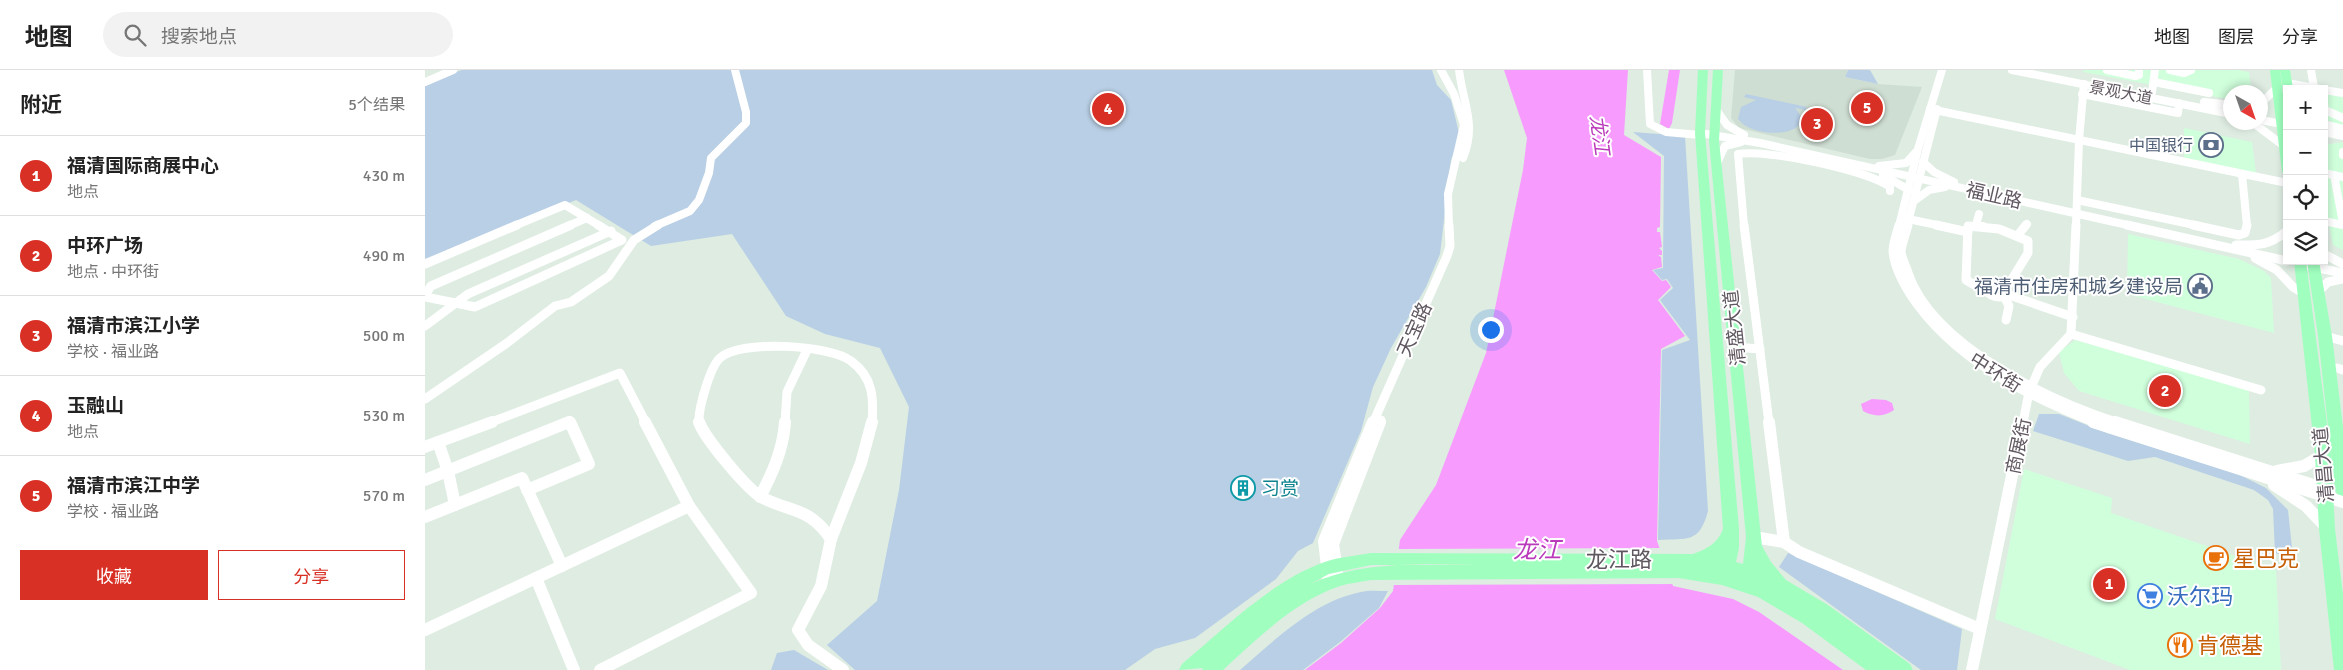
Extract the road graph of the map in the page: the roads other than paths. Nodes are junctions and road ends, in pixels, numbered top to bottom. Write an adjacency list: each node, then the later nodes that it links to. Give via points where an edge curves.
1 (453, 70): 20 (street)
2 (735, 70): 112 (street, via 746,123 711,158 699,200 690,211 647,230 634,240 609,276 571,302 555,306)
3 (1441, 70): 140 (street, 天宝路, via 1464,125 1448,194 1450,246 1324,541)
4 (1459, 70): 140 (street, 天宝路, via 1459,82 1469,114 1470,136 1453,194 1454,256 1388,398 1333,544)
5 (1647, 70): 48 (street, via 1650,124 1666,132)
6 (1703, 70): 48 (main road, 清盛大道)
7 (1718, 70): 35 (main road, 清盛大道)
8 (1942, 70): 36 (street, 中环街)
9 (1948, 70): 36 (street, 中环街)
10 (2012, 70): 22 (street, 景观大道)
11 (2041, 70): 27 (street, 景观大道)
12 (2107, 70): 13 (street, via 2135,76 2139,75)
13 (2139, 70)
14 (2155, 70): 21 (street)
15 (2170, 70): 16 (street, via 2184,73)
16 (2191, 70)
17 (2275, 70): 25 (main road)
18 (2285, 70): 23 (main road)
19 (2311, 70): 24 (street)
20 (425, 82)
21 (2154, 82): 27 (street); 28 (street)
22 (2084, 84): 30 (street); 32 (street, 景观大道)
23 (2287, 85)
24 (2316, 85)
25 (2277, 88): 31 (street); 40 (main road)
26 (2328, 91): 29 (street)
27 (2153, 92): 33 (street, 景观大道)
28 (2209, 93)
29 (2343, 93)
30 (2082, 94): 32 (street, via 2178,114); 52 (street)
31 (2268, 96)
32 (2179, 103): 33 (street, 景观大道)
33 (2203, 105): 34 (street); 37 (street)
34 (2223, 106)
35 (1715, 108): 48 (main road, 清盛大道); 51 (street, via 1727,126)
36 (1933, 110): 52 (street); 56 (street, 中环街); 58 (street, 中环街)
37 (2223, 111)
38 (2328, 111): 41 (street)
39 (2268, 115): 43 (street)
40 (2283, 116)
41 (2343, 118)
42 (2268, 120): 44 (street)
43 (2283, 121)
44 (2283, 121)
45 (2328, 126): 46 (street)
46 (2343, 129)
47 (2263, 130): 55 (street)
48 (1706, 132): 51 (street, 福业路); 53 (street, 福业路); 59 (main road, 清盛大道); 131 (main road, 清盛大道)
49 (2328, 134): 50 (street)
50 (2343, 136)
51 (1748, 137): 60 (street, 福业路)
52 (2079, 140): 63 (street); 72 (street)
53 (1760, 143): 54 (street); 60 (street, 福业路)
54 (1727, 145): 57 (street); 59 (street)
55 (2283, 145)
56 (1918, 149): 60 (street, via 1913,159 1906,163); 66 (street, 中环街)
57 (1741, 152): 70 (street, via 1765,153 1879,179 1890,187); 108 (street, via 1738,154 1739,184)
58 (1923, 162): 66 (street, 中环街); 68 (street, via 1933,172)
59 (1717, 163): 107 (main road, 清盛大道)
60 (1871, 167): 66 (street, 福业路); 69 (street)
61 (2328, 172): 65 (street)
62 (2328, 173): 64 (street)
63 (2242, 174): 67 (street); 72 (street, via 2245,233)
64 (2334, 175): 65 (street); 78 (street)
65 (2343, 175)
66 (1916, 176): 68 (street, 福业路); 69 (street, 中环街); 71 (street, 中环街)
67 (2283, 182)
68 (1959, 186): 71 (street, via 1929,190); 72 (street, 福业路)
69 (1909, 190): 75 (street, 中环街)
70 (1890, 191)
71 (1913, 202): 75 (street, 中环街)
72 (2077, 208): 84 (street, 福业路); 101 (street)
73 (1979, 214): 79 (street)
74 (587, 218): 80 (street); 88 (street, via 565,205); 96 (street)
75 (1905, 218): 81 (street); 110 (street, 中环街, via 1893,250 1896,268 1912,300 1952,343 1983,366)
76 (2328, 222): 78 (street)
77 (2027, 224): 83 (street)
78 (2343, 224)
79 (1976, 226): 81 (street, via 1968,226); 83 (street)
80 (611, 231): 100 (street); 100 (street, via 622,240 475,307)
81 (1967, 232): 98 (street, via 1966,280 1993,296)
82 (2283, 234): 84 (street, via 2273,242)
83 (2019, 235): 98 (street, via 2028,241 2028,253)
84 (2237, 248): 85 (street, 福业路); 86 (street, 福业路); 97 (street, via 2269,265 2293,287)
85 (2283, 255)
86 (2283, 257)
87 (2328, 263): 89 (street)
88 (425, 264)
89 (2343, 264)
90 (2306, 265): 97 (main road, 清昌大道)
91 (2318, 265): 94 (street, 福业路)
92 (2324, 265): 93 (street, 福业路)
93 (2343, 269)
94 (2343, 273)
95 (2343, 279): 97 (street, via 2328,282)
96 (428, 285): 99 (street)
97 (2311, 293): 105 (main road, 清昌大道); 116 (main road, 清昌大道)
98 (2006, 294): 101 (street); 102 (street, via 2009,306)
99 (425, 296): 100 (street)
100 (453, 302): 103 (street)
101 (2073, 317): 104 (street)
102 (2006, 320)
103 (425, 326)
104 (2071, 334): 110 (street, 商展街, via 2040,366); 111 (street)
105 (2325, 336): 106 (street); 113 (main road, 清昌大道)
106 (2343, 341)
107 (1735, 347): 108 (street); 134 (main road, 清盛大道)
108 (1760, 349): 135 (street)
109 (807, 350): 126 (street, via 787,392 784,437 777,464); 126 (street, via 743,347 721,357 698,412 699,424 746,485); 133 (street, via 830,352 847,358 864,375 875,402 869,441)
110 (2030, 389): 118 (street, 中环街, via 2063,410 2117,431); 120 (street, 中环街, via 2122,425); 144 (street, 商展街)
111 (2261, 390)
112 (425, 399)
113 (2340, 406): 117 (main road, 清昌大道)
114 (438, 442): 115 (street); 119 (street); 129 (street, via 620,373)
115 (425, 447)
116 (2323, 455): 120 (street, via 2304,466); 124 (main road, 清昌大道)
117 (2341, 455): 123 (main road, 清昌大道)
118 (2237, 468): 124 (street, 中环街); 132 (street, via 2293,495)
119 (448, 471): 121 (street); 122 (street, via 570,421 589,464); 128 (street)
120 (2271, 471): 124 (street, 中环街)
121 (425, 480)
122 (527, 490): 128 (street, via 522,478); 138 (street)
123 (2343, 490)
124 (2325, 492): 125 (street); 127 (street); 132 (main road, 清昌大道)
125 (2343, 495)
126 (760, 498): 133 (street, via 796,508 824,526)
127 (2343, 502)
128 (455, 505): 130 (street)
129 (689, 506): 138 (street); 147 (street, via 751,593)
130 (425, 517)
131 (1731, 529): 136 (main road, via 1728,540 1717,550); 139 (main road, 清盛大道, via 1731,548)
132 (2327, 529): 154 (main road, 清昌大道)
133 (831, 539): 148 (street, via 819,591 804,612 798,630 808,645)
134 (1754, 541): 135 (street); 142 (main road, 清盛大道); 143 (main road, via 1765,566)
135 (1785, 542): 144 (street, via 1799,552)
136 (1695, 560): 137 (main road, 龙江路); 139 (main road, 龙江路)
137 (1676, 565): 139 (main road, 龙江路); 140 (main road, 龙江路, via 1371,566)
138 (562, 566): 141 (street)
139 (1725, 573): 142 (main road, 龙江路)
140 (1333, 574): 149 (main road, 龙江路, via 1303,579 1247,618); 150 (main road, 龙江路, via 1258,627)
141 (536, 578): 145 (street); 146 (street)
142 (1748, 579): 143 (main road, 龙江路); 151 (main road, 龙江路)
143 (1782, 586): 152 (main road, 龙江路)
144 (1980, 629): 153 (street, 商展街)
145 (425, 630)
146 (574, 670)
147 (599, 670)
148 (843, 670)
149 (1188, 670)
150 (1211, 670)
151 (1880, 670)
152 (1904, 670)
153 (1972, 670)
154 (2343, 670)

